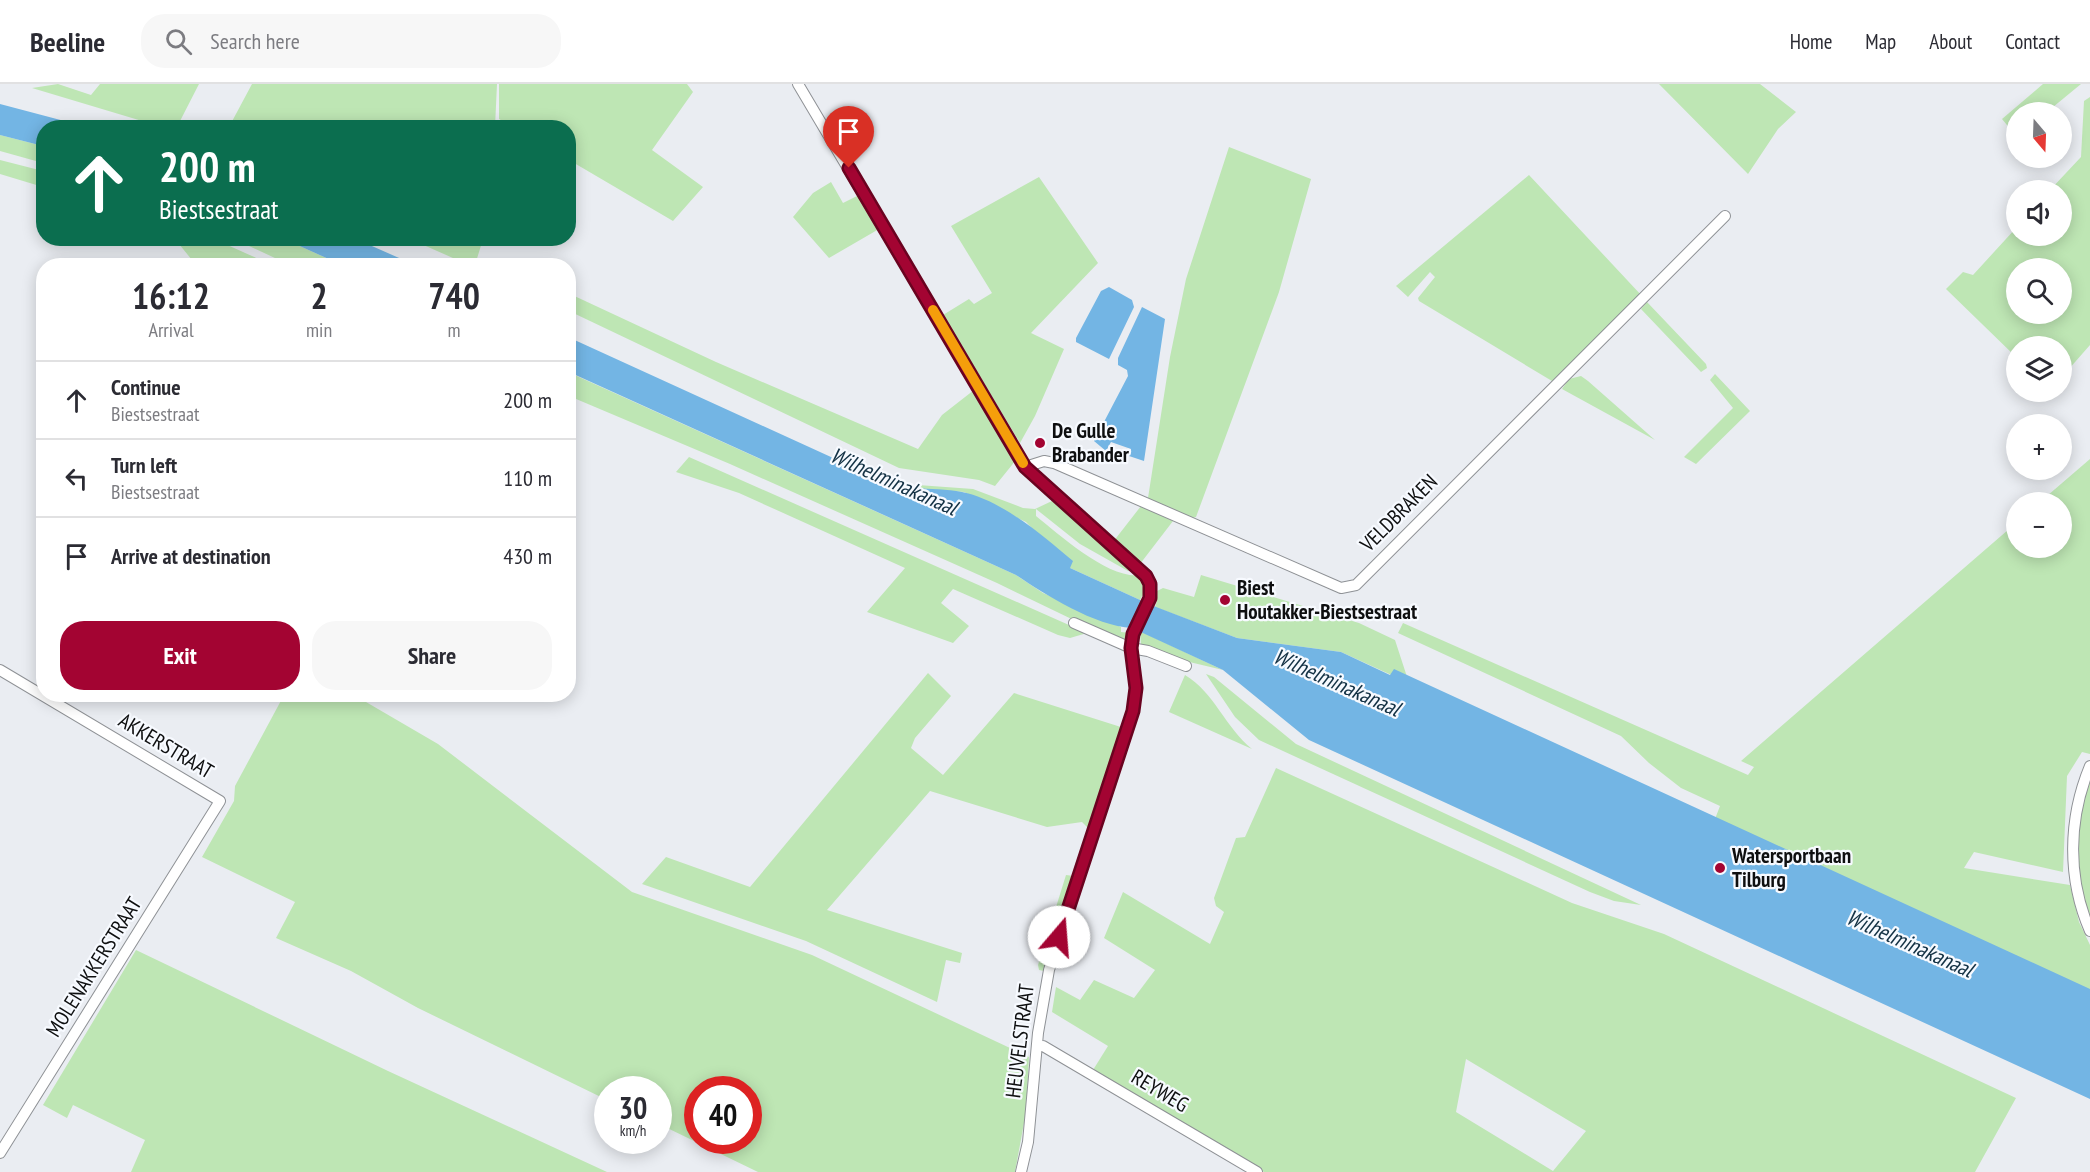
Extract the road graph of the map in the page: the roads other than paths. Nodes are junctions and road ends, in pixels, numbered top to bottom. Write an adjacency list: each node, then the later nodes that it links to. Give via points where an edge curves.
1 (798, 84): 3 (street)
2 (1725, 216): 3 (street, VELDBRAKEN, via 1349,588 1341,588 1054,463 1044,460)
3 (1025, 467): 5 (street, HEUVELSTRAAT, via 1146,576 1150,598 1133,634)
4 (1074, 623): 5 (street)
5 (1131, 648): 6 (street); 15 (street, HEUVELSTRAAT, via 1136,688 1133,711 1049,970)
6 (1186, 666)
7 (0, 670): 8 (street, AKKERSTRAAT)
8 (36, 691)
9 (54, 702): 11 (street, AKKERSTRAAT)
10 (2090, 766): 12 (street, via 2077,797 2073,860 2074,884)
11 (220, 801): 14 (street, MOLENAKKERSTRAAT)
12 (2090, 931)
13 (1043, 1046): 16 (street, REYWEG)
14 (0, 1153)
15 (1022, 1172)
16 (1257, 1172)

